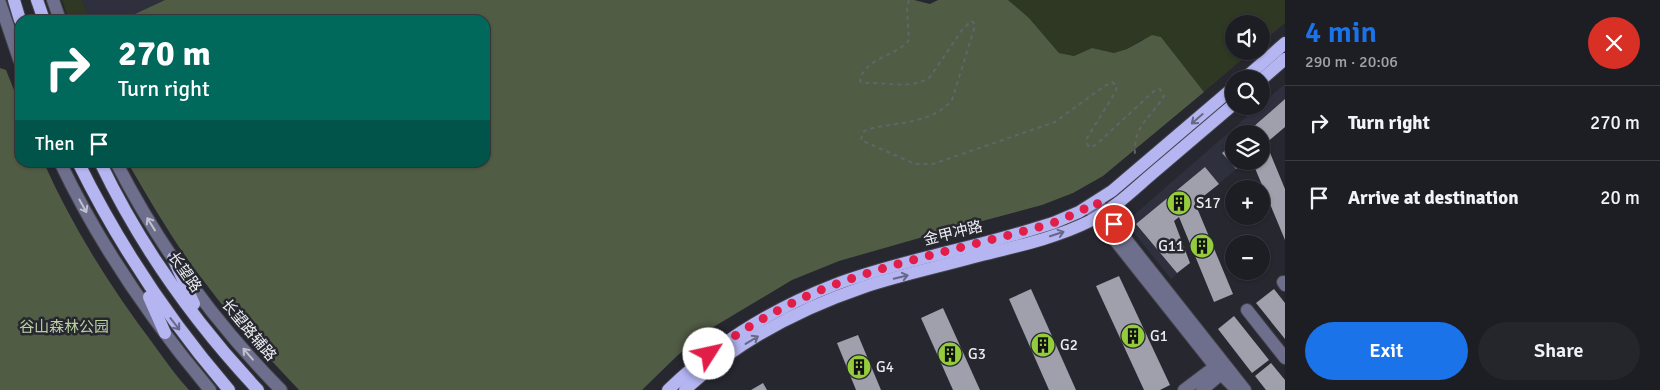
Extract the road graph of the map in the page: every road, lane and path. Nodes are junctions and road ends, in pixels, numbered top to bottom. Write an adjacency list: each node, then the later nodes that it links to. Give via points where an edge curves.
1 (14, 0): 6 (main road)
2 (37, 0): 7 (main road)
3 (53, 0): 8 (street)
4 (909, 0): 16 (path, via 909,40 904,47 874,63 860,80 864,83 915,84 924,81 971,21 974,29 952,100 945,108 925,118 869,129 863,132 861,140 916,164 933,164 1055,122 1112,82 1117,86 1116,91 1087,143 1089,147 1094,146 1149,94 1160,89 1164,96 1136,136 1135,155)
5 (0, 4): 10 (street)
6 (18, 15)
7 (42, 15)
8 (58, 15)
9 (1285, 43): 12 (main road)
10 (15, 48)
11 (1285, 60): 13 (main road)
12 (1254, 70)
13 (1270, 72)
14 (1225, 95): 16 (main road, 金甲冲路, one-way to 16)
15 (1225, 112): 22 (main road, 金甲冲路)
16 (1143, 165): 21 (main road, 金甲冲路)
17 (63, 167): 27 (street, one-way to 27, via 125,277)
18 (80, 167): 24 (main road)
19 (103, 167): 26 (main road, 长望路, via 126,212)
20 (119, 167): 23 (street, 长望路辅路, one-way to 20)
21 (1092, 204): 22 (street); 34 (main road, 金甲冲路, via 1053,223 835,284 739,333 699,361)
22 (1101, 215): 29 (street); 35 (main road, 金甲冲路, one-way to 22, via 729,354 805,310 890,280 1036,241 1073,229)
23 (173, 258): 26 (main road); 33 (street, 长望路辅路, one-way to 23, via 218,320)
24 (134, 265): 27 (main road); 31 (main road, one-way to 31)
25 (1247, 310): 28 (street)
26 (207, 331): 32 (main road, 长望路)
27 (165, 332): 30 (street)
28 (1285, 358)
29 (1222, 367): 36 (street); 37 (street); 38 (street); 39 (street)
30 (210, 390)
31 (228, 390)
32 (258, 390)
33 (280, 390)
34 (668, 390)
35 (685, 390)
36 (1184, 390)
37 (1202, 390)
38 (1237, 390)
39 (1245, 390)

